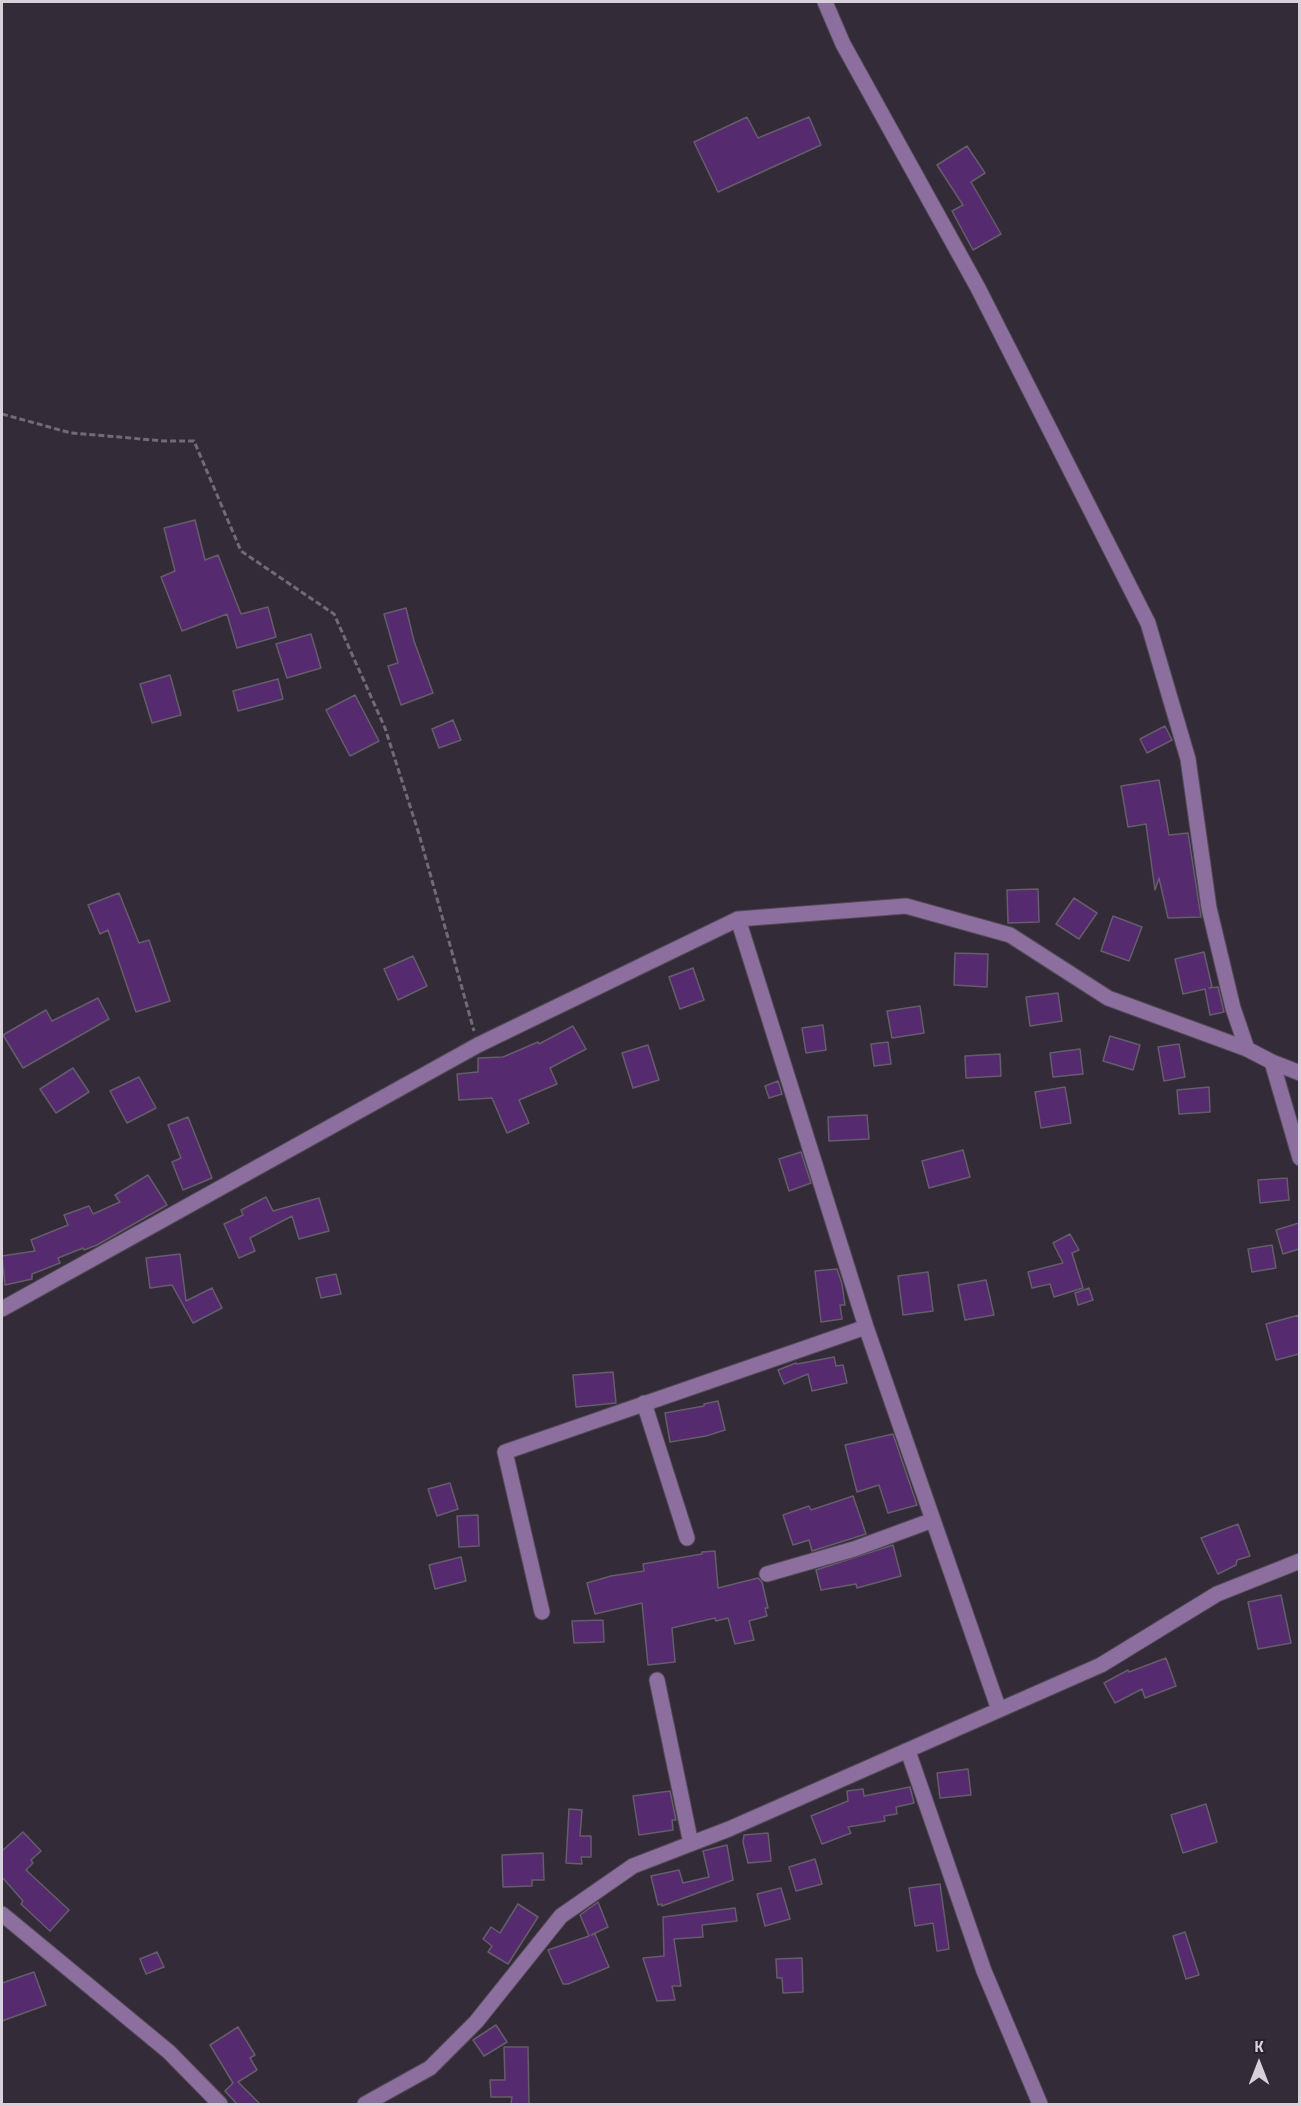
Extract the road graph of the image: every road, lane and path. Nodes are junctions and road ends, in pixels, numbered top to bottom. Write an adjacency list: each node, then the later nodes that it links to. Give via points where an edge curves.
1 (825, 2): 5 (street, via 843,44 978,288 1148,623 1188,759 1209,908)
2 (2, 414): 4 (path, via 71,433 194,441 241,551 334,614 385,728)
3 (738, 919): 4 (street); 5 (street, via 906,906 1010,935 1108,998); 10 (street)
4 (478, 1045): 9 (street)
5 (1247, 1049): 6 (street)
6 (1272, 1062): 7 (street); 8 (street)
7 (1299, 1072)
8 (1299, 1158)
9 (2, 1309)
10 (866, 1327): 11 (street); 12 (street)
11 (644, 1404): 13 (street); 16 (street, via 505,1452)
12 (933, 1520): 15 (street, via 854,1549); 18 (street)
13 (687, 1538)
14 (1299, 1561): 18 (street, via 1217,1594 1101,1665)
15 (767, 1574)
16 (542, 1612)
17 (657, 1680): 20 (street)
18 (999, 1710): 19 (street)
19 (908, 1750): 20 (street); 24 (street, via 984,1971)
20 (690, 1844): 23 (street, via 633,1866 561,1916 476,2022 430,2068)
21 (2, 1914): 22 (street, via 169,2052)
22 (220, 2104)
23 (365, 2104)
24 (1040, 2104)

